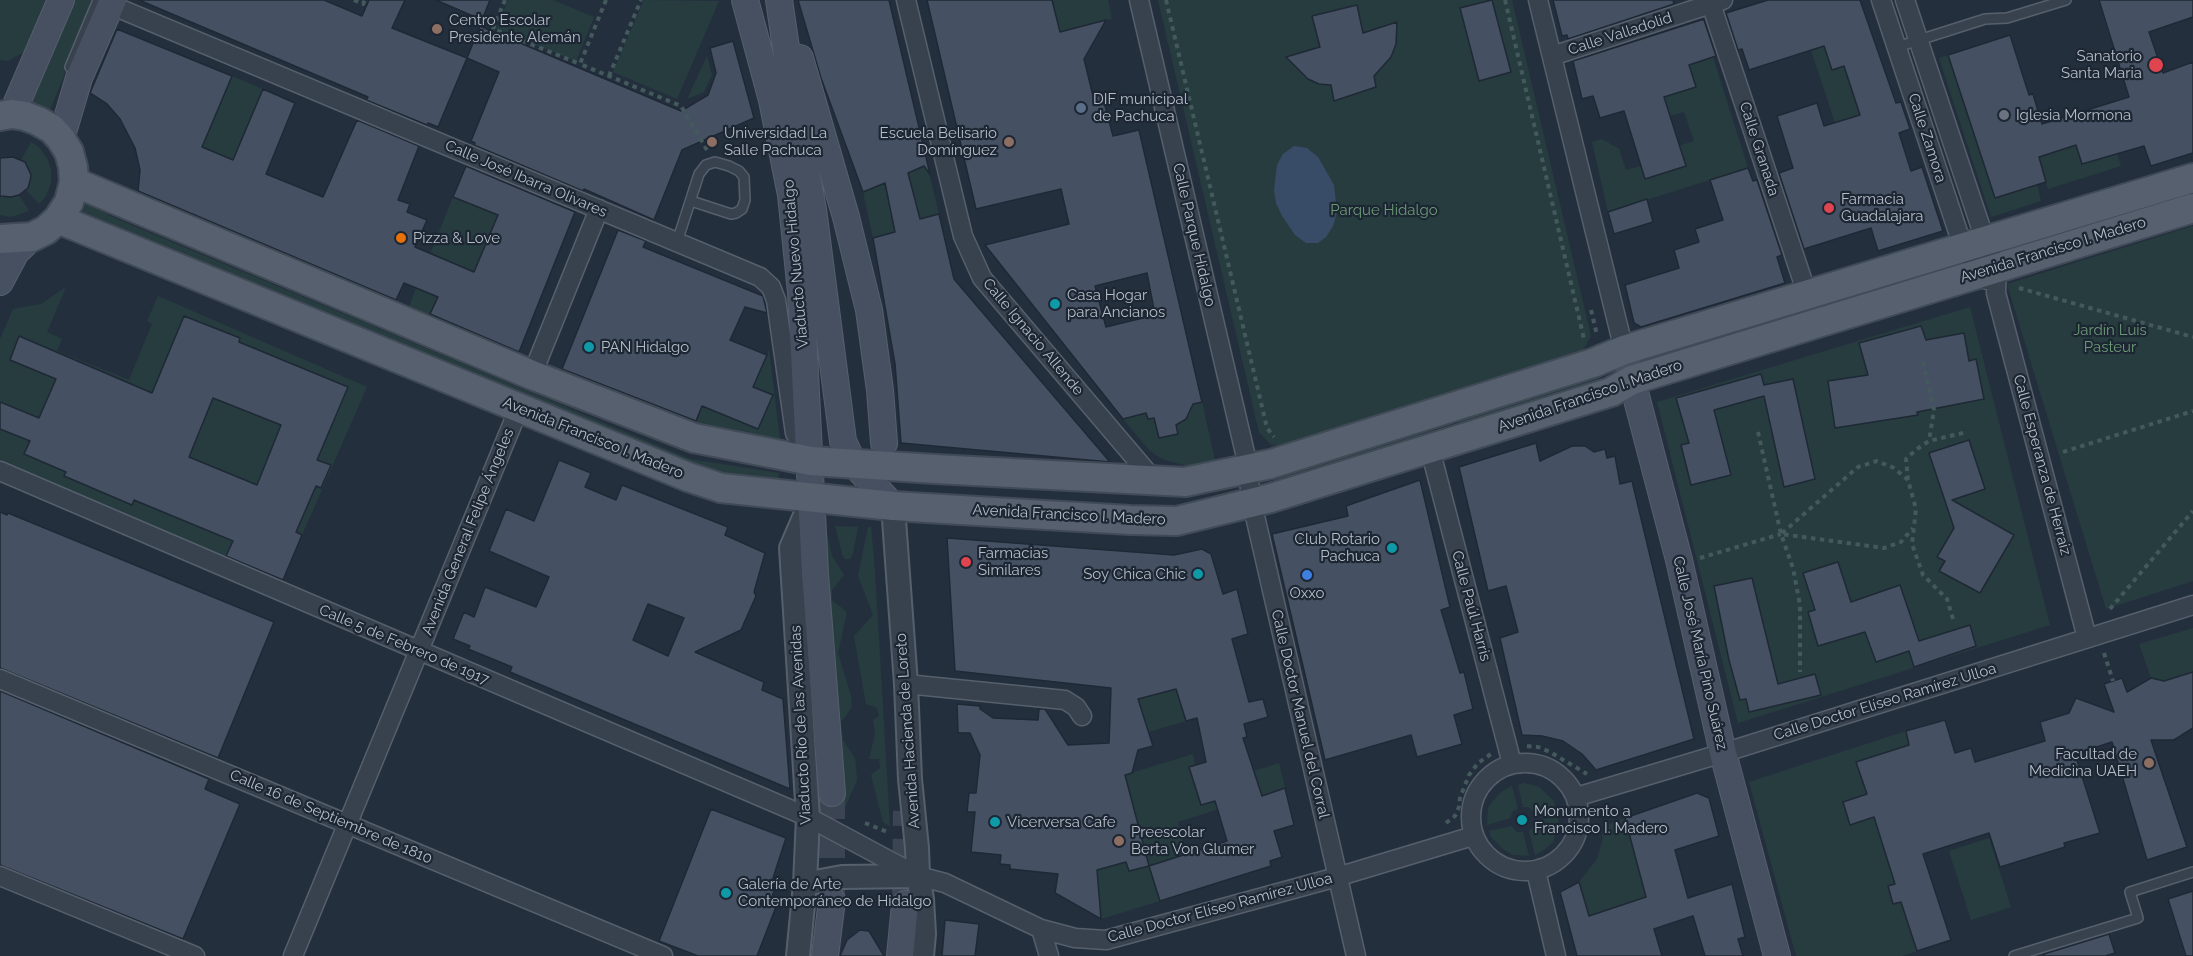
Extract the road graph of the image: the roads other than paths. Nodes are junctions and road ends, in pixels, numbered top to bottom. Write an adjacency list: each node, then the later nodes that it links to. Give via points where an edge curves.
1 (61, 0): 17 (main road)
2 (746, 0): 37 (main road, Viaducto Nuevo Hidalgo, via 791,195)
3 (780, 0): 35 (main road, via 809,83 866,300); 38 (main road, via 813,209 843,441)
4 (906, 0): 42 (street, Calle Ignacio Allende, via 963,236 982,278)
5 (1139, 0): 40 (street, Calle Parque Hidalgo)
6 (1538, 0): 15 (street)
7 (1881, 0): 14 (street, Calle Zamora)
8 (1905, 0): 13 (street, Calle Zamora)
9 (2066, 0): 13 (lane, via 2007,18 1985,19)
10 (108, 2): 16 (lane); 18 (main road); 23 (street, Calle José Ibarra Olivares)
11 (1717, 2): 12 (street, Calle Valladolid); 30 (street, Calle Granada)
12 (1687, 6): 15 (street, Calle Valladolid)
13 (1918, 41): 14 (lane); 27 (street, Calle Zamora)
14 (1897, 48): 27 (street, Calle Zamora)
15 (1552, 56): 31 (street)
16 (65, 81)
17 (6, 115): 18 (main road, via 38,120)
18 (56, 129): 19 (main road, via 69,152 73,167)
19 (69, 177): 24 (main road, via 69,202); 32 (main road, Avenida Francisco I. Madero)
20 (2193, 178): 27 (main road, Avenida Francisco I. Madero)
21 (691, 201): 21 (lane, via 706,165 715,162 739,171 744,177 745,200 736,213); 26 (lane)
22 (2193, 208): 28 (main road, Avenida Francisco I. Madero)
23 (599, 209): 26 (street, Calle José Ibarra Olivares); 32 (street)
24 (58, 219): 25 (main road, via 46,230); 34 (main road, Avenida Francisco I. Madero)
25 (17, 237): 29 (main road, via 16,252)
26 (677, 242): 37 (street, Calle José Ibarra Olivares, via 760,277 771,287 795,433)
27 (1974, 243): 28 (street, Calle Zamora); 30 (main road, Avenida Francisco I. Madero)
28 (1997, 279): 33 (main road, Avenida Francisco I. Madero); 47 (street, Calle Esperanza de Herraiz)
29 (0, 282)
30 (1807, 294): 31 (main road, Avenida Francisco I. Madero)
31 (1623, 350): 33 (main road, Calle José María Pino Suárez); 40 (main road, Avenida Francisco I. Madero, via 1593,363)
32 (532, 375): 37 (main road, Avenida Francisco I. Madero, via 694,438)
33 (1632, 380): 36 (main road, Avenida Francisco I. Madero, via 1611,392); 52 (main road, Calle José María Pino Suárez)
34 (519, 408): 43 (main road, Avenida Francisco I. Madero, via 721,488); 48 (street, Avenida General Felipe Ángeles)
35 (884, 443)
36 (1430, 448): 44 (main road, Avenida Francisco I. Madero); 53 (street, Calle Paúl Harris)
37 (811, 461): 38 (main road, Avenida Francisco I. Madero); 43 (main road, Viaducto Río de las Avenidas)
38 (853, 463): 39 (main road, Avenida Francisco I. Madero); 45 (main road)
39 (935, 469): 42 (main road, Avenida Francisco I. Madero); 45 (main road, via 907,484)
40 (1249, 470): 42 (main road, Avenida Francisco I. Madero, via 1185,482); 44 (street, Calle Doctor Manuel del Corral)
41 (0, 471): 48 (street, Calle 5 de Febrero de 1917)
42 (1153, 479)
43 (812, 498): 45 (main road, Avenida Francisco I. Madero); 54 (main road, Viaducto Río de las Avenidas); 56 (street, Viaducto Río de las Avenidas, via 791,548)
44 (1251, 503): 45 (main road, Avenida Francisco I. Madero, via 1177,521); 63 (street, Calle Doctor Manuel del Corral)
45 (892, 506): 50 (street, Avenida Hacienda de Loreto)
46 (2193, 605): 47 (street, Calle Doctor Elíseo Ramírez Ulloa)
47 (2087, 638): 52 (street, Calle Doctor Elíseo Ramírez Ulloa)
48 (419, 652): 56 (street, Calle 5 de Febrero de 1917); 57 (street, Avenida General Felipe Ángeles)
49 (0, 679): 57 (street, Calle 16 de Septiembre de 1810)
50 (906, 684): 51 (street, via 1065,700); 62 (street, Avenida Hacienda de Loreto)
51 (1082, 716)
52 (1723, 753): 55 (street, Calle Doctor Elíseo Ramírez Ulloa); 78 (main road, Calle José María Pino Suárez)
53 (1512, 764): 55 (street, via 1550,769 1568,783); 58 (street, via 1486,779 1477,792 1470,820)
54 (832, 793)
55 (1576, 797): 59 (street, via 1579,820 1573,843 1564,856)
56 (808, 817): 62 (street, Calle Doctor Elíseo Ramírez Ulloa); 64 (street, Viaducto Río de las Avenidas)
57 (349, 824): 69 (street, Avenida General Felipe Ángeles); 70 (street, Calle 16 de Septiembre de 1810)
58 (1473, 836): 59 (street, via 1480,849 1498,864 1520,872); 63 (street, Calle Doctor Elíseo Ramírez Ulloa)
59 (1536, 871): 77 (street)
60 (2193, 872): 79 (lane, via 2130,892 2138,918)
61 (0, 876): 68 (street)
62 (918, 876): 64 (street, via 842,876); 67 (street, Calle Doctor Elíseo Ramírez Ulloa, via 945,883); 74 (street, Avenida Hacienda de Loreto, via 924,934)
63 (1337, 877): 67 (street, Calle Doctor Elíseo Ramírez Ulloa, via 1107,940 1075,939); 76 (street, Calle Doctor Manuel del Corral)
64 (805, 884): 71 (street, Viaducto Río de las Avenidas)
65 (832, 900): 72 (main road)
66 (905, 904): 73 (main road)
67 (1041, 929): 75 (street)
68 (195, 956)
69 (293, 956)
70 (663, 956)
71 (798, 956)
72 (825, 956)
73 (900, 956)
74 (922, 956)
75 (1049, 956)
76 (1356, 956)
77 (1556, 956)
78 (1777, 956)
79 (2014, 956)

